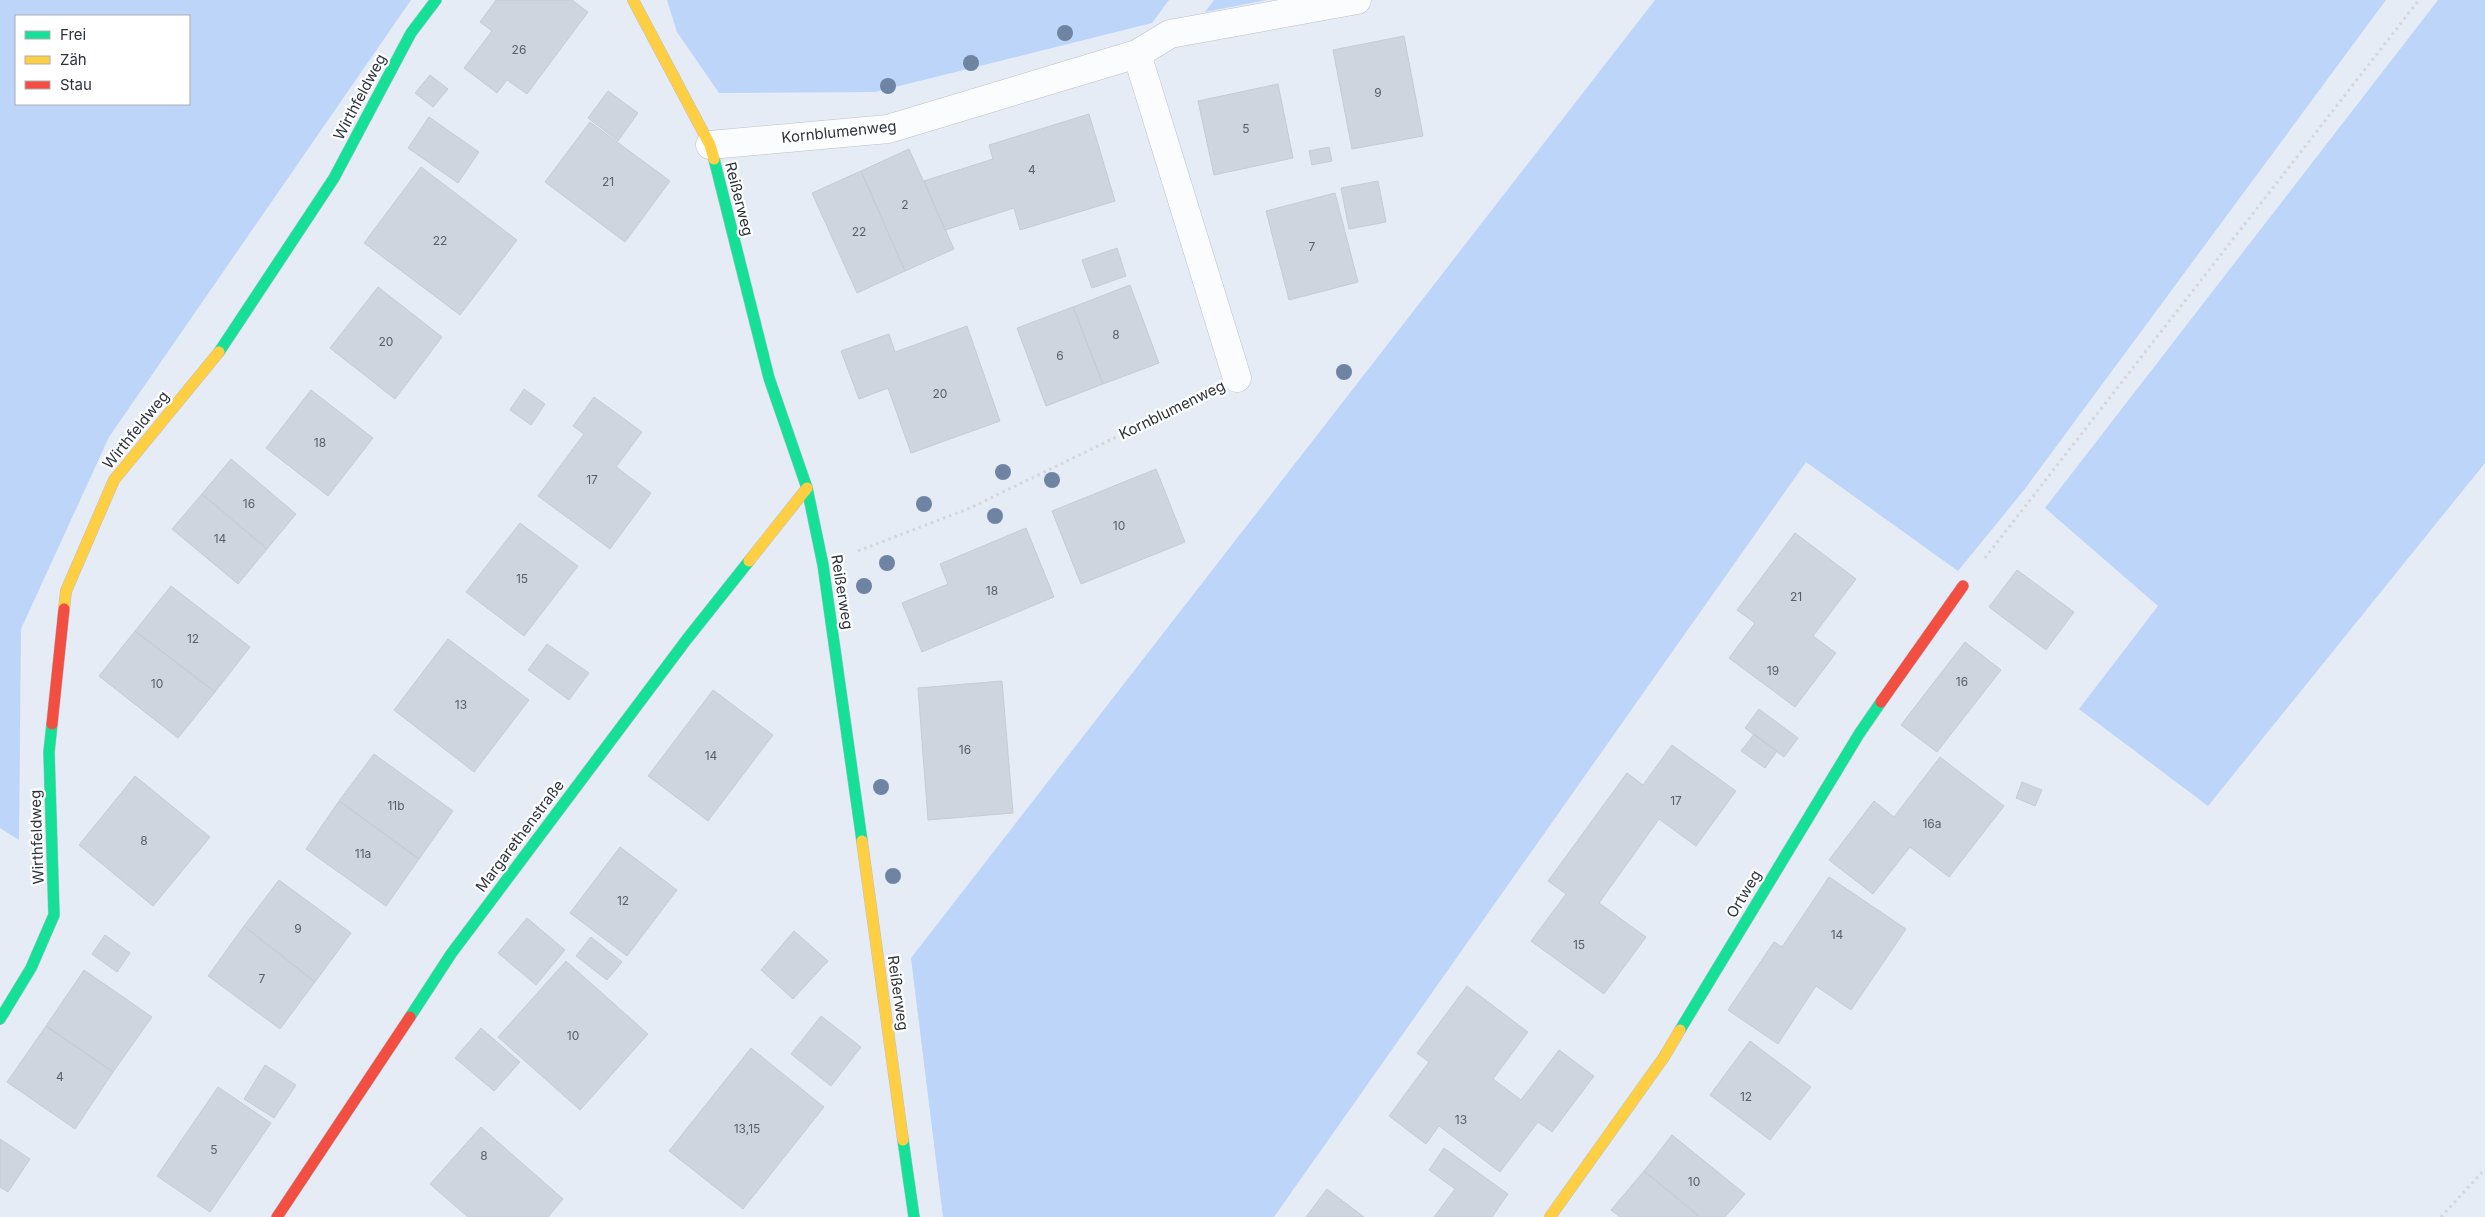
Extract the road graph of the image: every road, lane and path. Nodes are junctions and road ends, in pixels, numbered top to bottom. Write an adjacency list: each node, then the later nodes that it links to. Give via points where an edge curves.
1 (436, 0): 11 (street, Wirthfeldweg, via 411,33 334,178 226,343 114,480 66,591 48,752 54,915 31,968)
2 (633, 0): 6 (street, Reißerweg)
3 (1357, 0): 5 (street, Kornblumenweg, via 1170,34)
4 (2419, 0): 10 (path)
5 (1137, 54): 6 (street, Kornblumenweg, via 888,129); 7 (street, Kornblumenweg)
6 (710, 145): 8 (street, Reißerweg, via 769,378)
7 (1237, 378): 9 (path, Kornblumenweg, via 970,508)
8 (807, 488): 9 (street, Reißerweg); 13 (street, Margarethenstraße, via 688,639 450,954)
9 (823, 565): 14 (street, Reißerweg)
10 (1963, 586): 15 (street, Ortweg, via 1859,734 1664,1057)
11 (0, 1019)
12 (2485, 1169): 16 (path)
13 (277, 1217)
14 (914, 1217)
15 (1550, 1217)
16 (2440, 1217)

